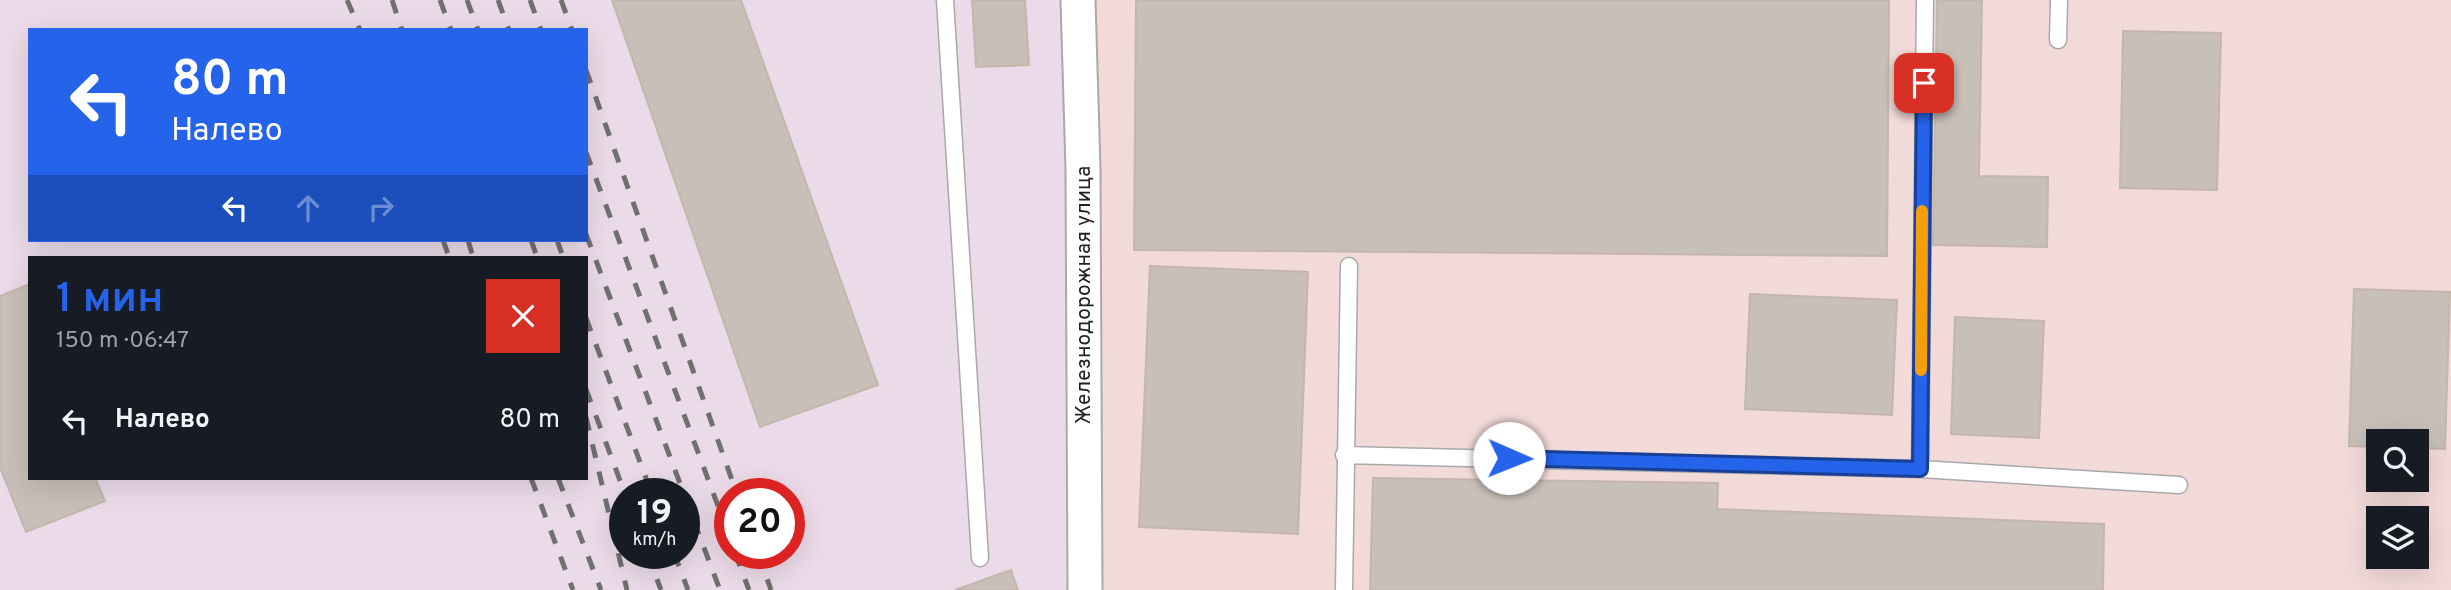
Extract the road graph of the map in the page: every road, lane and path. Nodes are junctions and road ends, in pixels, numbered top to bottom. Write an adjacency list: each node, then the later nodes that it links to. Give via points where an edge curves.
1 (945, 0): 10 (lane)
2 (1078, 0): 11 (street, Железнодорожная улица)
3 (1925, 0): 8 (lane)
4 (2059, 0): 5 (lane)
5 (2058, 40)
6 (1349, 266): 7 (lane)
7 (1344, 454): 8 (lane); 12 (lane)
8 (1920, 469): 9 (lane)
9 (2179, 485)
10 (980, 558)
11 (1085, 590)
12 (1345, 590)

